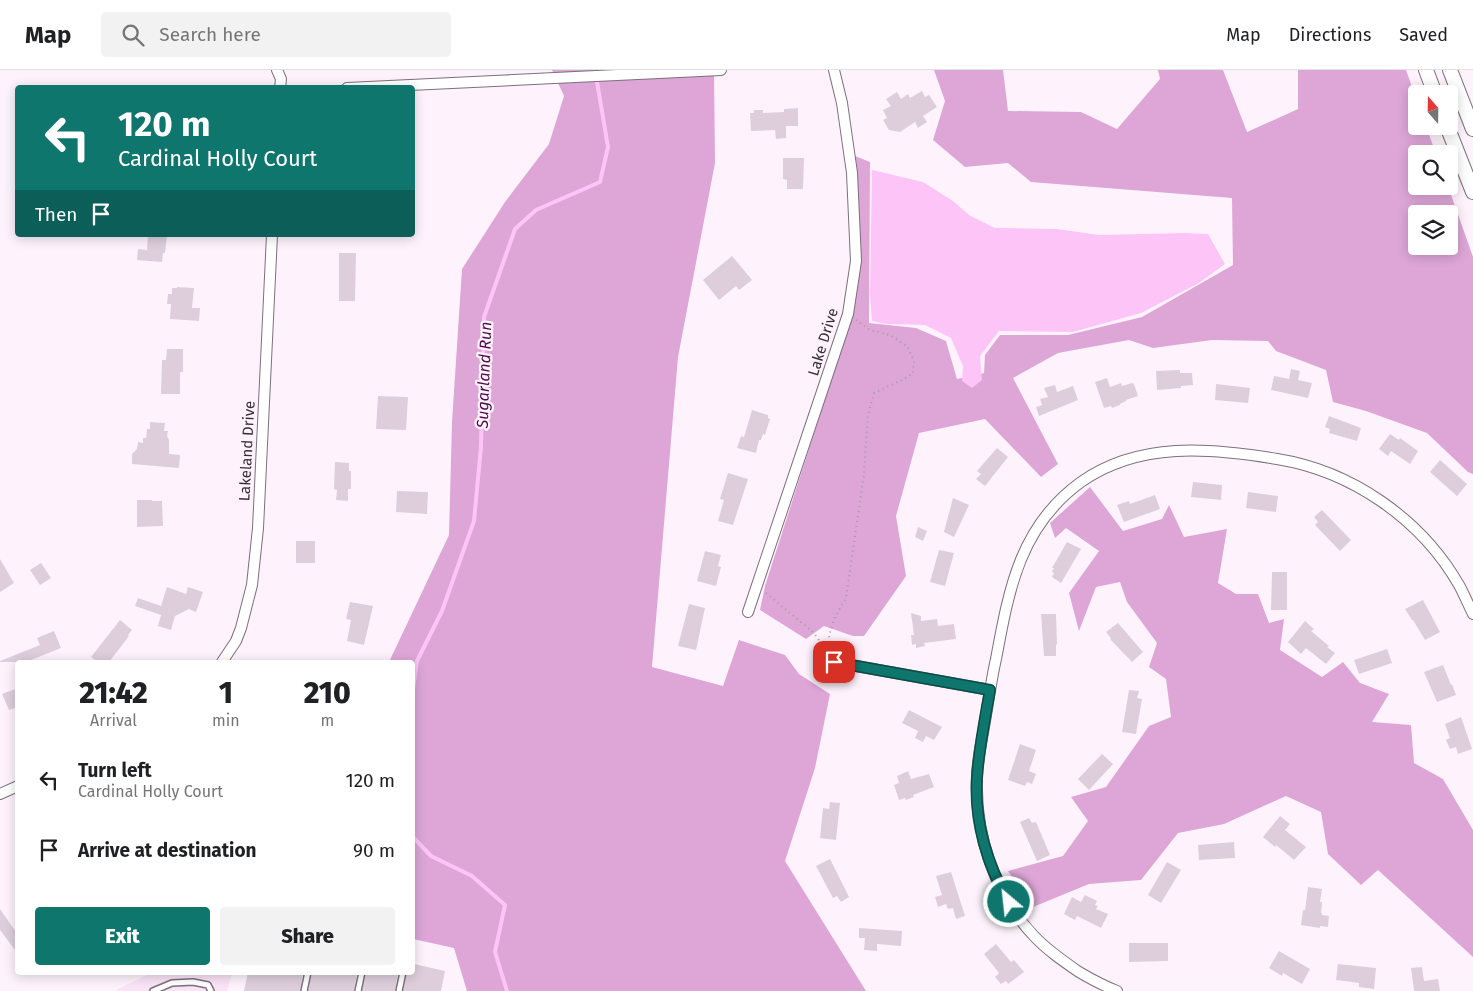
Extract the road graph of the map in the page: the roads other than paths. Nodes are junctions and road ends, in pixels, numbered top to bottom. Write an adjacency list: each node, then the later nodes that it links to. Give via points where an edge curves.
1 (277, 70): 6 (street)
2 (721, 70): 7 (street)
3 (834, 70): 13 (street, Lake Drive, via 852,173 856,262 848,314)
4 (1426, 70): 8 (main road)
5 (1450, 70): 9 (main road)
6 (280, 85)
7 (409, 85)
8 (1432, 85)
9 (1473, 129)
10 (1451, 135): 11 (main road)
11 (1473, 192)
12 (272, 237): 15 (street, Lakeland Drive, via 258,528 252,585 241,628)
13 (748, 612)
14 (1473, 614): 17 (street, via 1458,585 1430,545 1406,520 1358,486 1335,475 1287,461 1217,451 1165,451 1142,455 1095,473 1066,494 1036,529 1018,563 1011,585)
15 (223, 660)
16 (834, 662): 17 (street)
17 (990, 690): 28 (street, via 977,779 977,806 990,864 1012,906 1032,934 1066,963)
18 (15, 787): 19 (street)
19 (0, 794)
20 (307, 975): 25 (lane)
21 (361, 975): 26 (lane)
22 (402, 975): 27 (lane)
23 (153, 991): 24 (lane, via 172,983 193,982 208,985)
24 (211, 991)
25 (304, 991)
26 (358, 991)
27 (399, 991)
28 (1117, 991)

